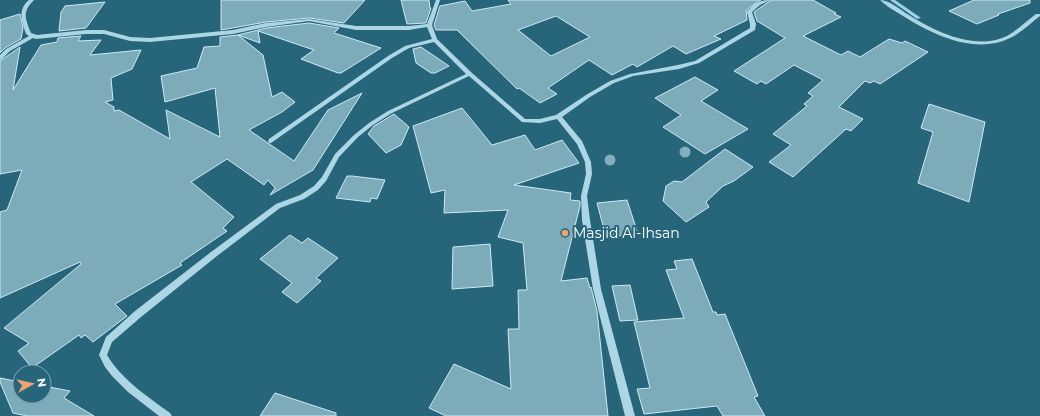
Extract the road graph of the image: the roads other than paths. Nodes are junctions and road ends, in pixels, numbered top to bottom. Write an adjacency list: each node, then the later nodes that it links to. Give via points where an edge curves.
1 (32, 0): 7 (street, via 25,4 23,10 25,23)
2 (438, 0): 6 (street)
3 (768, 0): 11 (street, via 749,12 753,28 697,62 632,75 612,82)
4 (882, 0): 5 (street, via 938,33 970,42 990,42 1008,37)
5 (1038, 15)
6 (429, 25): 7 (street, via 409,28 356,28 309,20 234,32 150,40 130,39 104,32); 8 (street)
7 (32, 36): 9 (street, via 8,50)
8 (435, 40): 10 (street); 12 (street, via 407,47 390,57)
9 (0, 58)
10 (470, 74): 11 (street, via 524,121); 13 (street, via 390,112 371,124 337,156 316,188 302,197 278,206 252,225 138,314 109,340 103,355 108,366)
11 (558, 117): 14 (street, via 580,143 588,162 589,174 584,202 597,289)
12 (271, 141)
13 (167, 416)
14 (630, 416)

